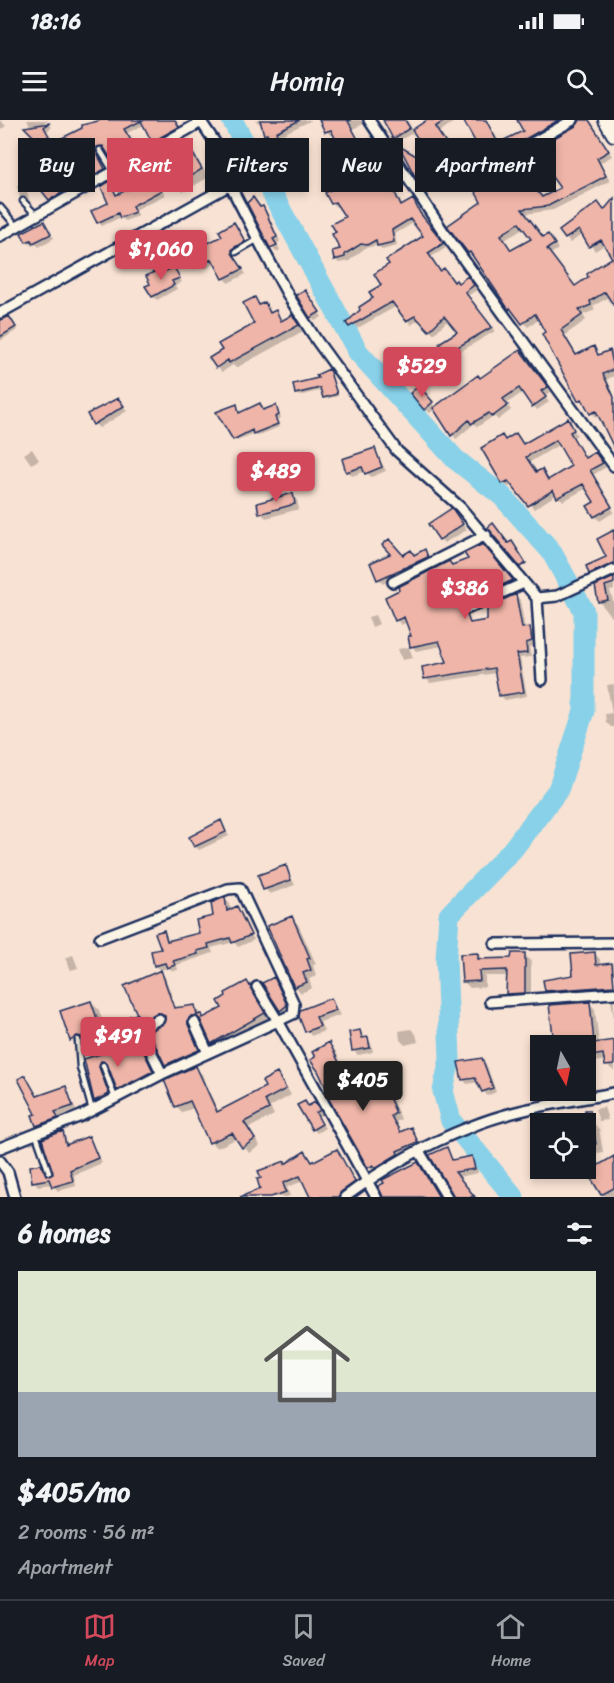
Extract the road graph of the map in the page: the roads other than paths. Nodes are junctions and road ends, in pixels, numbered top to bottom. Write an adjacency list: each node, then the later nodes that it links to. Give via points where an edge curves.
1 (369, 120): 22 (street, via 443,231)
2 (573, 120): 8 (street)
3 (606, 120): 5 (main road)
4 (201, 121): 6 (street); 7 (street)
5 (614, 134)
6 (171, 138)
7 (212, 138)
8 (541, 138)
9 (100, 150): 10 (lane)
10 (107, 161)
11 (107, 174): 16 (street)
12 (217, 192): 21 (street)
13 (234, 192): 19 (street)
14 (22, 201): 16 (lane)
15 (0, 207): 17 (lane)
16 (36, 215): 17 (street)
17 (16, 226): 18 (street)
18 (0, 236)
19 (258, 240): 20 (lane); 23 (street, via 303,320 397,452)
20 (236, 252)
21 (0, 313)
22 (614, 466)
23 (486, 535): 25 (street); 26 (street)
24 (614, 570): 27 (street, via 557,596)
25 (393, 582)
26 (524, 583): 27 (street); 28 (street)
27 (537, 598): 29 (street)
28 (466, 609)
29 (542, 680)
30 (100, 938): 37 (street, via 228,889 240,888 294,1004 293,1014)
31 (614, 943): 32 (street)
32 (495, 944)
33 (257, 987): 37 (street)
34 (614, 993): 35 (street)
35 (490, 1002)
36 (159, 1019): 42 (street, via 140,1029)
37 (279, 1022): 40 (street); 53 (street)
38 (194, 1023): 40 (street)
39 (78, 1040): 47 (lane, via 80,1067)
40 (208, 1053): 42 (street)
41 (103, 1065): 45 (lane)
42 (162, 1074): 45 (street)
43 (614, 1093): 44 (street)
44 (596, 1096)
45 (116, 1098): 47 (street)
46 (572, 1101): 50 (street, via 470,1126)
47 (92, 1110): 48 (street)
48 (36, 1135): 49 (street); 52 (lane)
49 (0, 1148)
50 (419, 1150): 53 (street); 57 (street)
51 (0, 1161): 54 (street, via 8,1172)
52 (49, 1172)
53 (367, 1180): 55 (street); 56 (street)
54 (15, 1197)
55 (345, 1197)
56 (376, 1197)
57 (447, 1197)

